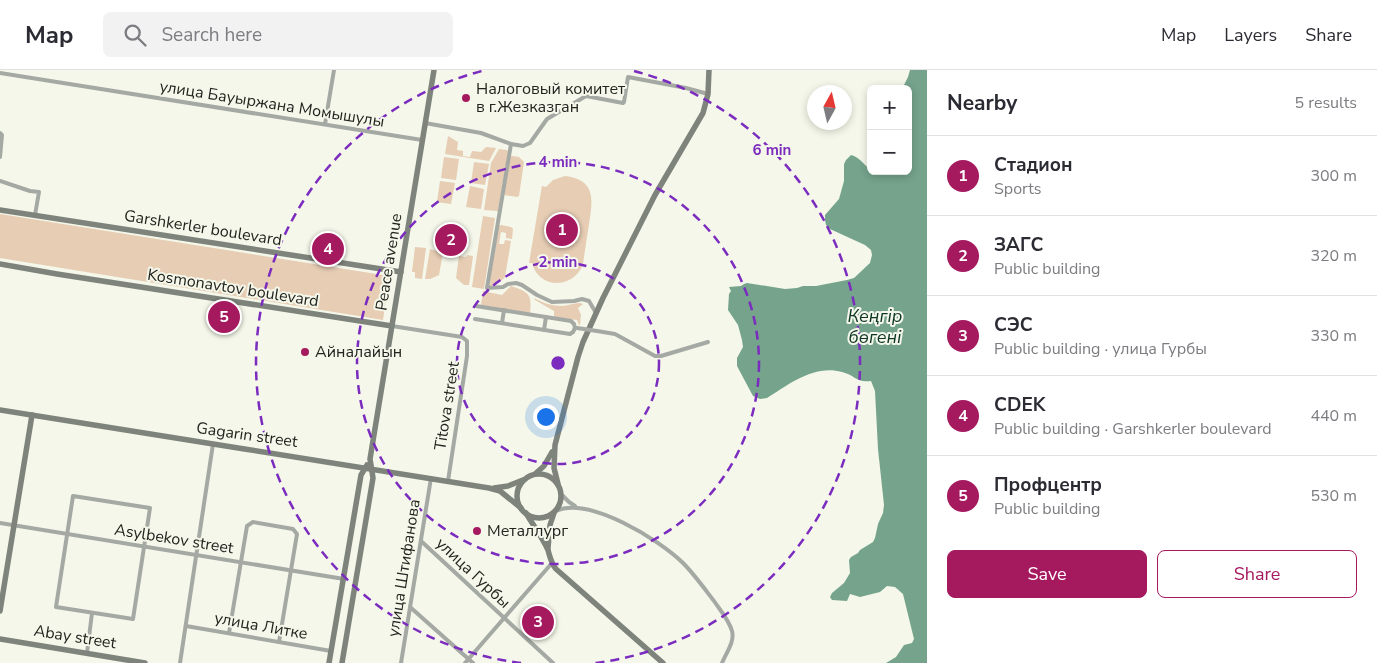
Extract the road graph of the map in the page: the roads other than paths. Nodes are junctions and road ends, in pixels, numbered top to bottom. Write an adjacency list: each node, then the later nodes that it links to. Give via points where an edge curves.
1 (334, 70): 8 (street)
2 (434, 70): 7 (street, Peace avenue)
3 (709, 70): 6 (street)
4 (6, 72): 5 (street, улица Бауыржана Момышулы); 8 (street, улица Бауыржана Момышулы)
5 (0, 73)
6 (708, 94): 11 (street, via 628,77 623,103 586,96 547,118 528,144); 20 (street, via 703,112 655,195)
7 (425, 123): 10 (street, Peace avenue); 11 (street, via 481,133)
8 (324, 124): 10 (street, улица Бауыржана Момышулы)
9 (0, 133): 12 (street)
10 (422, 140): 17 (street, Peace avenue)
11 (511, 144): 20 (street, via 487,288 516,283 552,302 589,301)
12 (0, 157)
13 (0, 180): 15 (street, via 39,192)
14 (0, 210): 15 (street, Garshkerler boulevard)
15 (35, 215): 17 (street, Garshkerler boulevard)
16 (0, 264): 24 (street, Kosmonavtov boulevard)
17 (401, 272): 24 (street, Peace avenue)
18 (476, 306): 19 (street)
19 (504, 310): 21 (street); 23 (street)
20 (596, 313): 32 (street, via 578,358)
21 (546, 317): 25 (street, via 571,321); 26 (street)
22 (475, 319): 23 (street)
23 (502, 323): 26 (street)
24 (392, 326): 27 (street, Kosmonavtov boulevard); 33 (street, Peace avenue)
25 (576, 328): 26 (street, via 570,334); 28 (street, bridge, via 615,334 655,356)
26 (544, 330)
27 (462, 337): 37 (street, Titova street, via 467,341 468,356)
28 (708, 342)
29 (0, 410): 30 (street, Gagarin street)
30 (32, 415): 31 (street, Gagarin street); 46 (street)
31 (213, 444): 33 (street, Gagarin street); 51 (street)
32 (554, 445): 34 (street, via 544,466); 38 (street)
33 (369, 468): 35 (street, Gagarin street); 55 (street, Peace avenue, via 361,476); 70 (street, Peace avenue, via 374,478)
34 (533, 475): 36 (street); 38 (street, via 542,474)
35 (431, 478): 37 (street, Gagarin street); 48 (street, улица Штифанова)
36 (526, 479): 39 (street, via 508,486); 42 (street, via 517,495)
37 (448, 481): 39 (street, Gagarin street)
38 (558, 484): 40 (street)
39 (489, 488): 42 (street, via 500,491)
40 (561, 494): 41 (street); 43 (street)
41 (576, 507): 43 (street); 75 (street, via 621,522 656,541 683,563 715,602 732,630 732,643)
42 (521, 508): 44 (street)
43 (555, 512): 44 (street, via 540,518); 50 (street, via 550,525)
44 (526, 514): 50 (street)
45 (0, 523): 46 (street, Asylbekov street)
46 (14, 525): 47 (street, Asylbekov street); 57 (street)
47 (67, 534): 49 (street, Asylbekov street); 49 (street, via 73,496 150,508); 58 (street, via 56,607)
48 (421, 541): 56 (street, улица Штифанова); 59 (street, улица Гурбы)
49 (144, 547): 51 (street, Asylbekov street); 58 (street, via 133,619)
50 (548, 550): 53 (street)
51 (196, 555): 52 (street, Asylbekov street); 60 (street)
52 (241, 562): 54 (street, Asylbekov street); 54 (street, via 248,526 253,522 293,528 297,534); 61 (street)
53 (552, 563): 59 (street); 74 (street)
54 (291, 570): 55 (street, Asylbekov street); 63 (street)
55 (344, 579): 64 (street, Peace avenue)
56 (410, 607): 66 (street); 71 (street, улица Штифанова)
57 (0, 611)
58 (92, 612): 65 (street)
59 (504, 618): 66 (street); 73 (street, улица Гурбы)
60 (186, 626): 61 (street, улица Литке); 68 (street)
61 (229, 633): 63 (street, улица Литке)
62 (0, 639): 65 (street, Abay street)
63 (279, 642): 64 (street, улица Литке)
64 (331, 651): 69 (street, Peace avenue)
65 (86, 652): 67 (street, Abay street)
66 (467, 661): 72 (street)
67 (145, 663)
68 (180, 663)
69 (329, 663)
70 (342, 663)
71 (401, 663)
72 (473, 663)
73 (553, 663)
74 (663, 663)
75 (722, 663)

